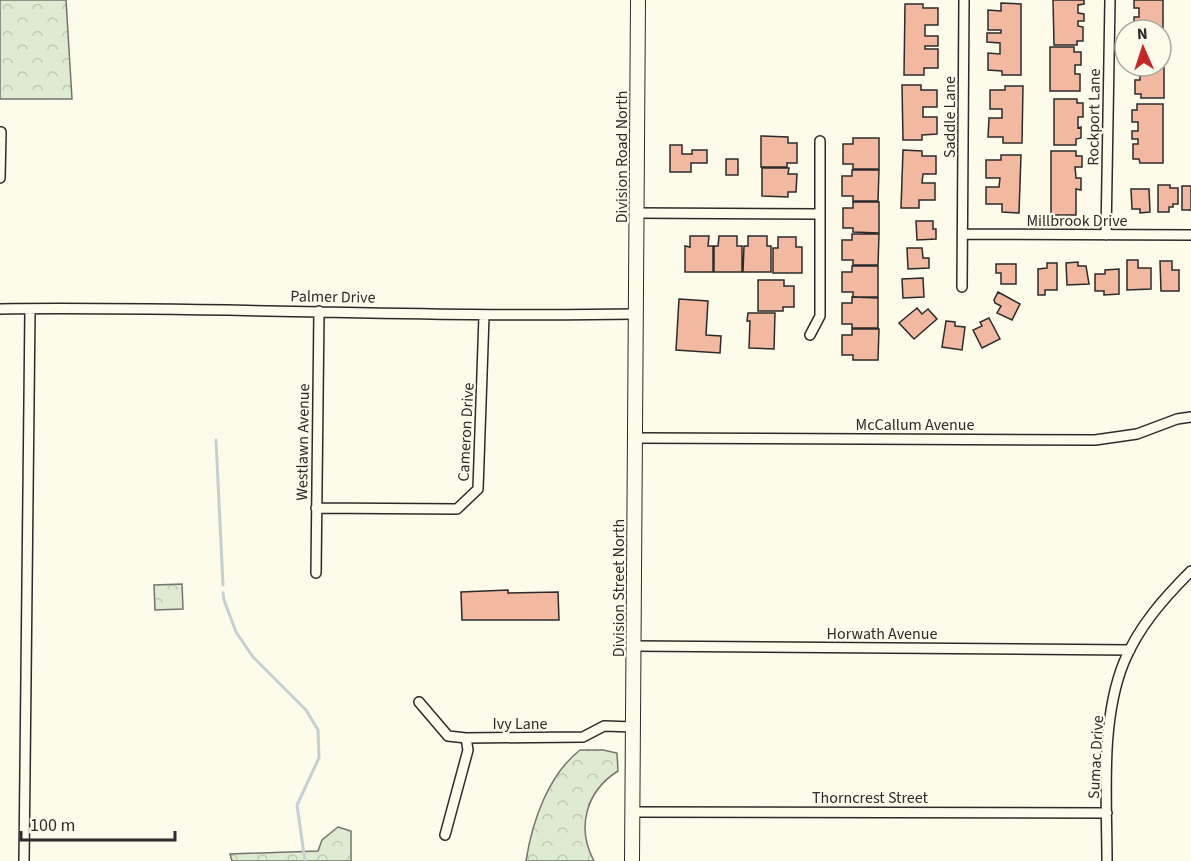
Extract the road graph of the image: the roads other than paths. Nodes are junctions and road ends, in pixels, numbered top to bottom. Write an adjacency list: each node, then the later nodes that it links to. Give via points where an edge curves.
1 (638, 0): 7 (main road, Division Road North)
2 (964, 0): 9 (street, Saddle Lane)
3 (1110, 0): 10 (street, Rockport Lane)
4 (1, 132): 6 (street)
5 (820, 141): 8 (street)
6 (0, 178)
7 (637, 213): 8 (street); 16 (main road, Division Road North)
8 (820, 214): 18 (street, via 820,316)
9 (963, 234): 10 (street, Millbrook Drive); 12 (street, Saddle Lane)
10 (1106, 235): 11 (street, Millbrook Drive)
11 (1191, 235)
12 (962, 287)
13 (0, 309): 14 (street, Palmer Drive)
14 (30, 309): 15 (street, Palmer Drive); 32 (street)
15 (319, 311): 17 (street, Palmer Drive); 21 (street, Westlawn Avenue)
16 (635, 314): 17 (street, Palmer Drive); 20 (main road, Division Street North)
17 (484, 315): 21 (street, Cameron Drive, via 478,489 457,509)
18 (810, 335)
19 (1191, 417): 20 (street, McCallum Avenue, via 1137,434 1095,440)
20 (636, 438): 24 (main road, Division Street North)
21 (316, 508): 23 (street, Westlawn Avenue)
22 (1191, 571): 25 (street, Sumac Drive, via 1160,602)
23 (316, 573)
24 (634, 646): 25 (street, Horwath Avenue); 27 (main road, Division Street North)
25 (1130, 650): 30 (street, Sumac Drive, via 1115,693 1108,739)
26 (419, 702): 28 (street, Ivy Lane, via 448,736)
27 (634, 727): 28 (street, Ivy Lane, via 604,726 582,737); 29 (main road, Division Street North)
28 (466, 738): 31 (street, via 468,750)
29 (633, 812): 30 (street, Thorncrest Street); 33 (main road, Division Street North)
30 (1107, 813): 34 (street, Sumac Drive)
31 (445, 835)
32 (24, 861)
33 (632, 861)
34 (1107, 861)

